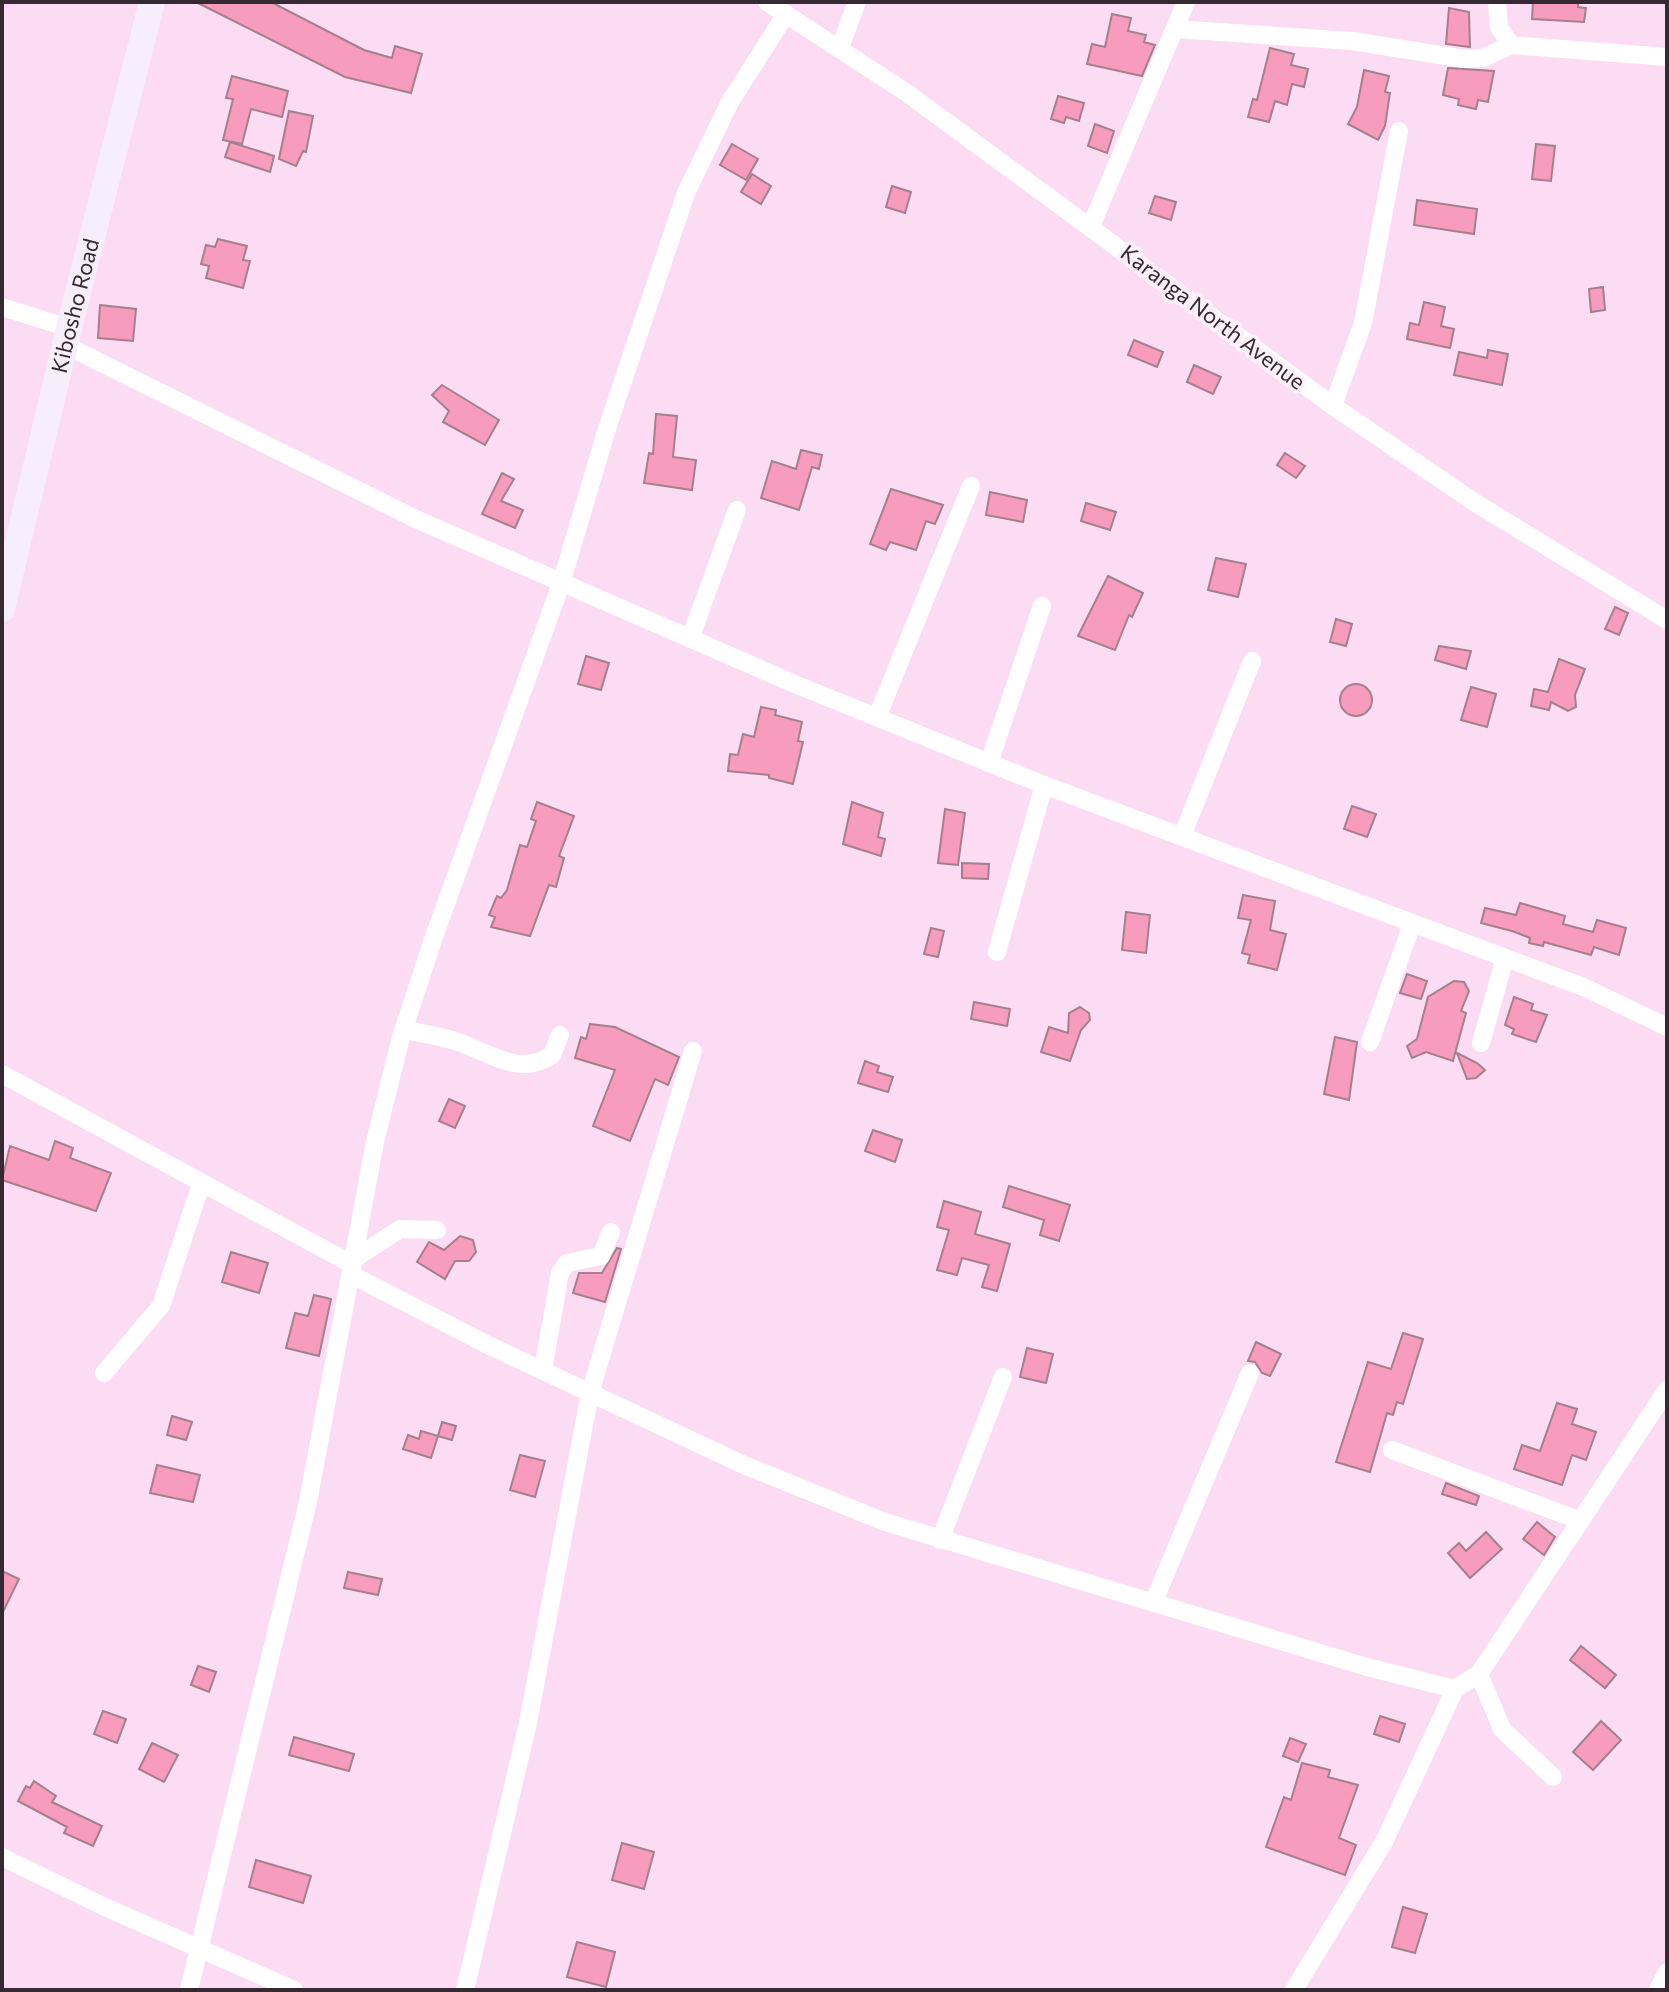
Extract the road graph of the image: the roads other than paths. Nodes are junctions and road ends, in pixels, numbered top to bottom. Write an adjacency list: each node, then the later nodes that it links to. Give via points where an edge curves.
1 (152, 2): 14 (street, Kibosho Road)
2 (767, 2): 6 (street, Karanga North Avenue)
3 (857, 2): 9 (street)
4 (1186, 2): 7 (street)
5 (1497, 2): 8 (street, via 1499,27)
6 (786, 14): 9 (street, Karanga North Avenue); 18 (street, via 730,102 686,193)
7 (1175, 29): 8 (street, via 1352,41 1465,59 1483,58); 12 (street)
8 (1511, 45): 10 (street)
9 (840, 48): 12 (street, Karanga North Avenue)
10 (1667, 57)
11 (1399, 131): 15 (street, via 1363,323)
12 (1091, 226): 15 (street, Karanga North Avenue)
13 (2, 307): 14 (street)
14 (67, 337): 18 (street, via 418,520); 20 (street, Kibosho Road)
15 (1333, 406): 21 (street, Karanga North Avenue, via 1474,502)
16 (971, 486): 24 (street)
17 (737, 510): 22 (street)
18 (561, 584): 22 (street); 32 (street)
19 (1042, 606): 25 (street)
20 (2, 609)
21 (1667, 620)
22 (690, 639): 24 (street)
23 (1252, 661): 27 (street)
24 (878, 715): 25 (street)
25 (989, 763): 26 (street)
26 (1044, 785): 27 (street); 29 (street)
27 (1183, 834): 28 (street)
28 (1412, 924): 30 (street); 34 (street)
29 (997, 952)
30 (1505, 958): 31 (street, via 1600,994); 35 (street)
31 (1667, 1027)
32 (404, 1030): 33 (street, via 530,1065 552,1055); 41 (street, via 375,1142)
33 (560, 1035)
34 (1370, 1042)
35 (1481, 1043)
36 (693, 1051): 47 (street)
37 (2, 1074): 38 (street)
38 (201, 1184): 41 (street); 43 (street, via 161,1306)
39 (437, 1230): 41 (street, via 400,1229)
40 (611, 1232): 42 (street, via 601,1256 567,1263 560,1273)
41 (353, 1266): 42 (street); 56 (street, via 308,1502)
42 (543, 1370): 47 (street)
43 (104, 1373)
44 (1250, 1373): 51 (street)
45 (1003, 1377): 50 (street)
46 (1667, 1390): 49 (street)
47 (590, 1393): 50 (street, via 813,1494); 60 (street, via 528,1723)
48 (1392, 1450): 49 (street)
49 (1581, 1521): 52 (street)
50 (940, 1540): 51 (street)
51 (1154, 1601): 53 (street)
52 (1479, 1674): 53 (street); 54 (street, via 1502,1729)
53 (1455, 1689): 61 (street, via 1385,1840)
54 (1553, 1777)
55 (2, 1857): 56 (street)
56 (201, 1949): 58 (street); 59 (street)
57 (1667, 1972): 62 (street)
58 (189, 1990)
59 (294, 1990)
60 (465, 1990)
61 (1294, 1990)
62 (1658, 1990)

